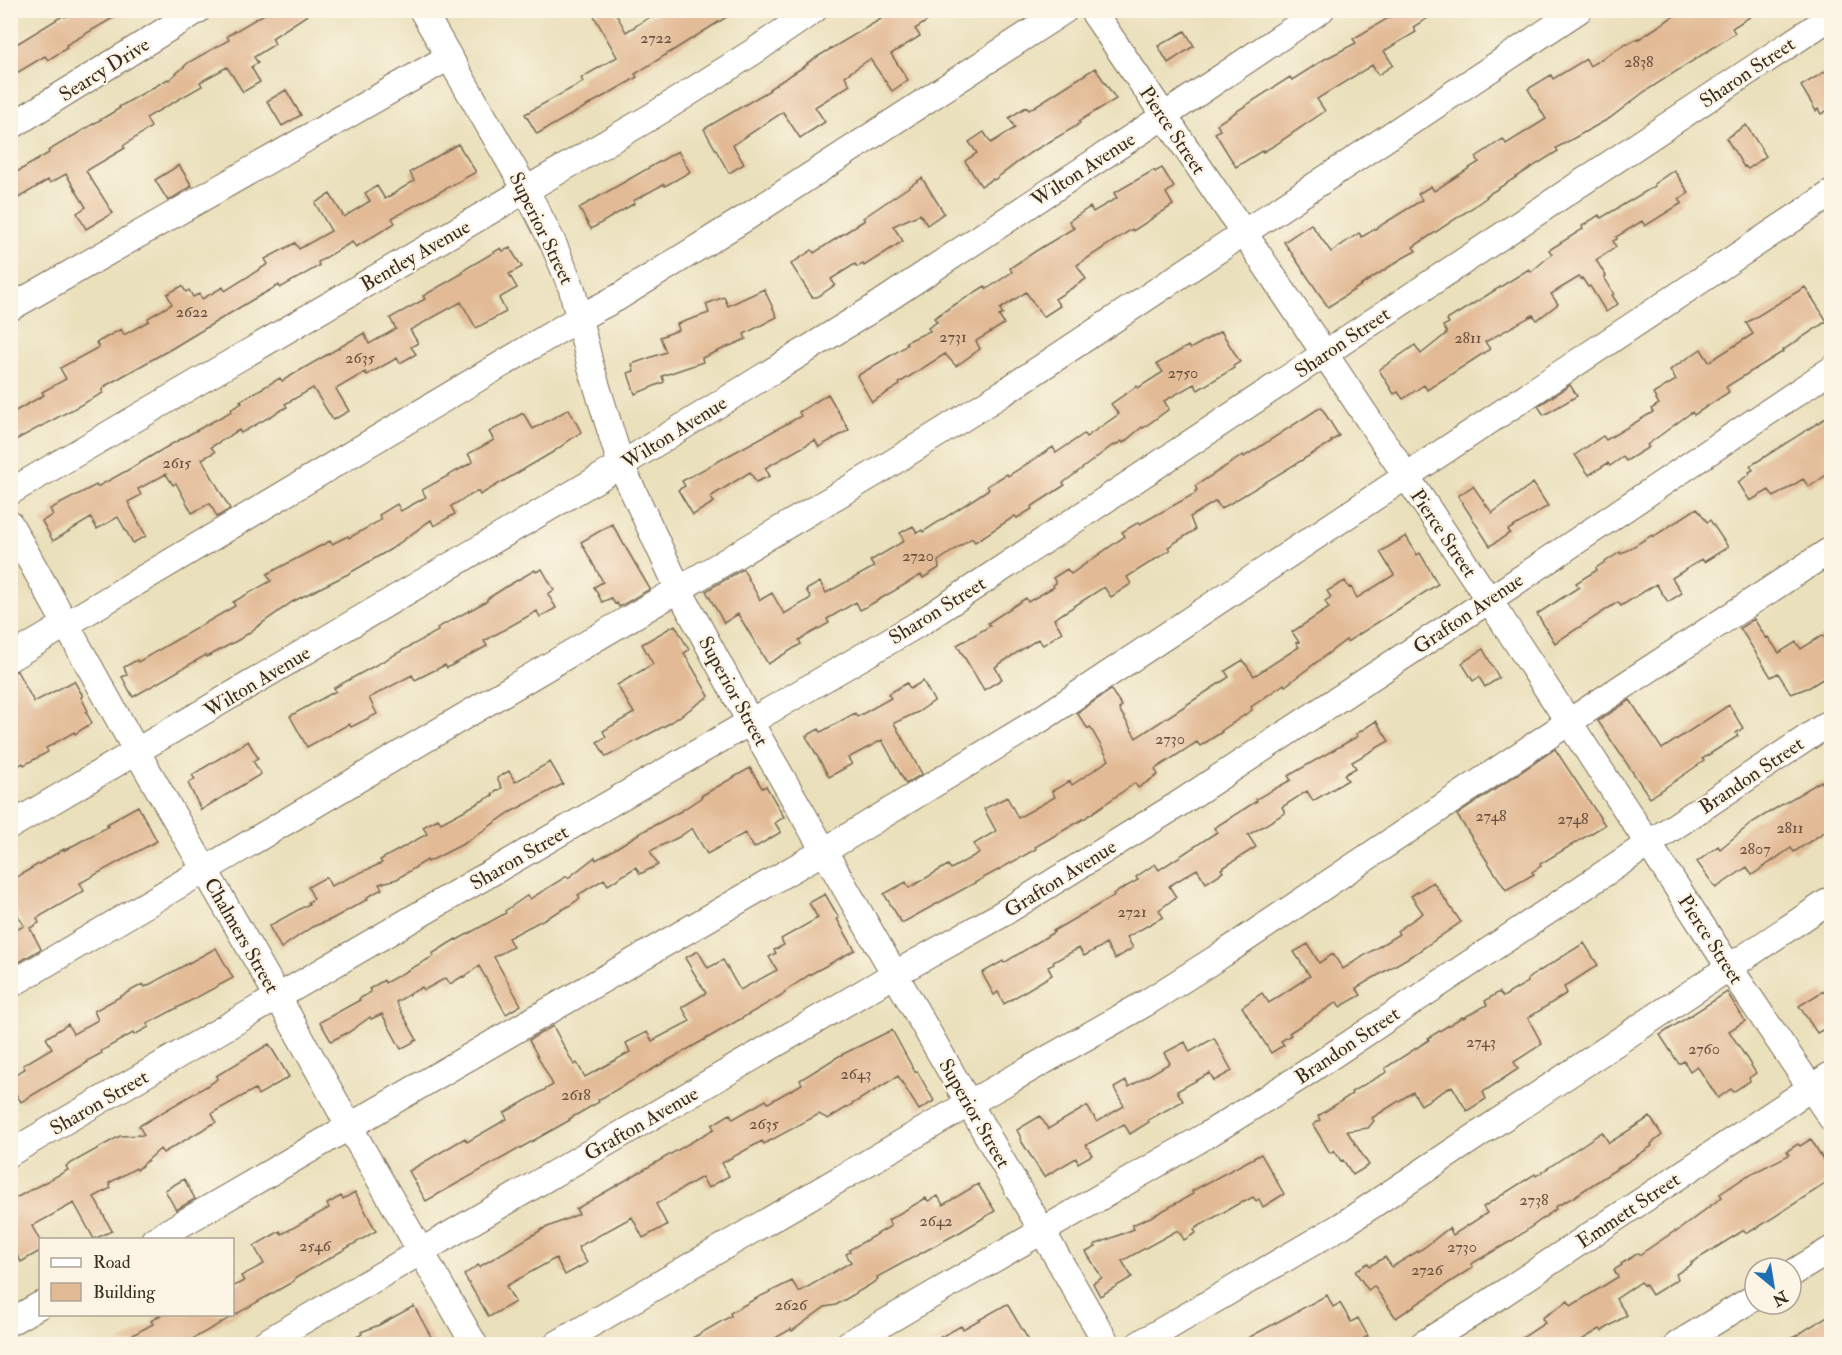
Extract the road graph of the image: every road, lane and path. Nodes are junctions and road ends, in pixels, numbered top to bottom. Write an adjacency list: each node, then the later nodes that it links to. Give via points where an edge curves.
1 (198, 10): 11 (street, Searcy Drive)
2 (422, 10): 9 (street, Superior Street)
3 (814, 10): 12 (street, Bentley Avenue, via 654,115)
4 (1065, 10): 16 (street, via 737,223)
5 (1092, 10): 10 (street, Pierce Street)
6 (1321, 10): 10 (street, Wilton Avenue)
7 (1579, 10): 14 (street)
8 (1832, 16): 17 (street, Sharon Street)
9 (449, 57): 12 (street, Superior Street); 15 (street)
10 (1164, 117): 14 (street, Pierce Street); 19 (street, Wilton Avenue, via 869,310)
11 (10, 127)
12 (526, 190): 16 (street, Superior Street, via 561,262); 21 (street, Bentley Avenue)
13 (1832, 193): 20 (street)
14 (1244, 233): 17 (street, Pierce Street); 24 (street, via 993,399)
15 (10, 308)
16 (579, 318): 19 (street, Superior Street); 26 (street)
17 (1324, 354): 20 (street, Pierce Street); 29 (street, Sharon Street, via 921,623)
18 (1832, 369): 25 (street, Grafton Avenue)
19 (621, 465): 24 (street, Superior Street); 31 (street, Wilton Avenue)
20 (1405, 477): 25 (street, Pierce Street); 34 (street, via 1041,719)
21 (10, 492)
22 (10, 524): 26 (street, Chalmers Street)
23 (1832, 549): 30 (street)
24 (679, 590): 29 (street, Superior Street); 35 (street)
25 (1489, 600): 30 (street, Pierce Street); 38 (street, Grafton Avenue, via 1174,807 998,917)
26 (67, 625): 27 (street); 31 (street, Chalmers Street)
27 (10, 658)
28 (1832, 721): 33 (street, Brandon Street)
29 (750, 722): 34 (street, Superior Street); 40 (street, Sharon Street)
30 (1569, 722): 33 (street, Pierce Street); 42 (street, via 1146,1003)
31 (137, 752): 32 (street, Wilton Avenue); 35 (street, Chalmers Street)
32 (10, 825)
33 (1648, 844): 37 (street, Pierce Street); 46 (street, Brandon Street, via 1297,1079)
34 (824, 851): 38 (street, Superior Street); 44 (street)
35 (204, 870): 39 (street); 40 (street, Chalmers Street)
36 (1832, 899): 37 (street)
37 (1729, 967): 41 (street, Pierce Street); 59 (street, via 1341,1226)
38 (896, 974): 42 (street, Superior Street); 49 (street, Grafton Avenue)
39 (10, 985)
40 (278, 997): 44 (street, Chalmers Street); 45 (street, Sharon Street)
41 (1821, 1081): 43 (street, Pierce Street); 60 (street, Emmett Street)
42 (970, 1103): 46 (street, Superior Street); 56 (street)
43 (1832, 1119)
44 (349, 1126): 47 (street); 49 (street, Chalmers Street)
45 (10, 1153)
46 (1042, 1233): 57 (street, Brandon Street); 58 (street, Superior Street)
47 (156, 1238)
48 (1832, 1250): 50 (street)
49 (422, 1252): 54 (street, Grafton Avenue); 55 (street, Chalmers Street)
50 (1803, 1268)
51 (1743, 1304): 61 (street)
52 (39, 1306): 53 (street)
53 (10, 1322)
54 (263, 1344)
55 (474, 1344)
56 (557, 1344)
57 (848, 1344)
58 (1107, 1344)
59 (1139, 1344)
60 (1424, 1344)
61 (1678, 1344)

